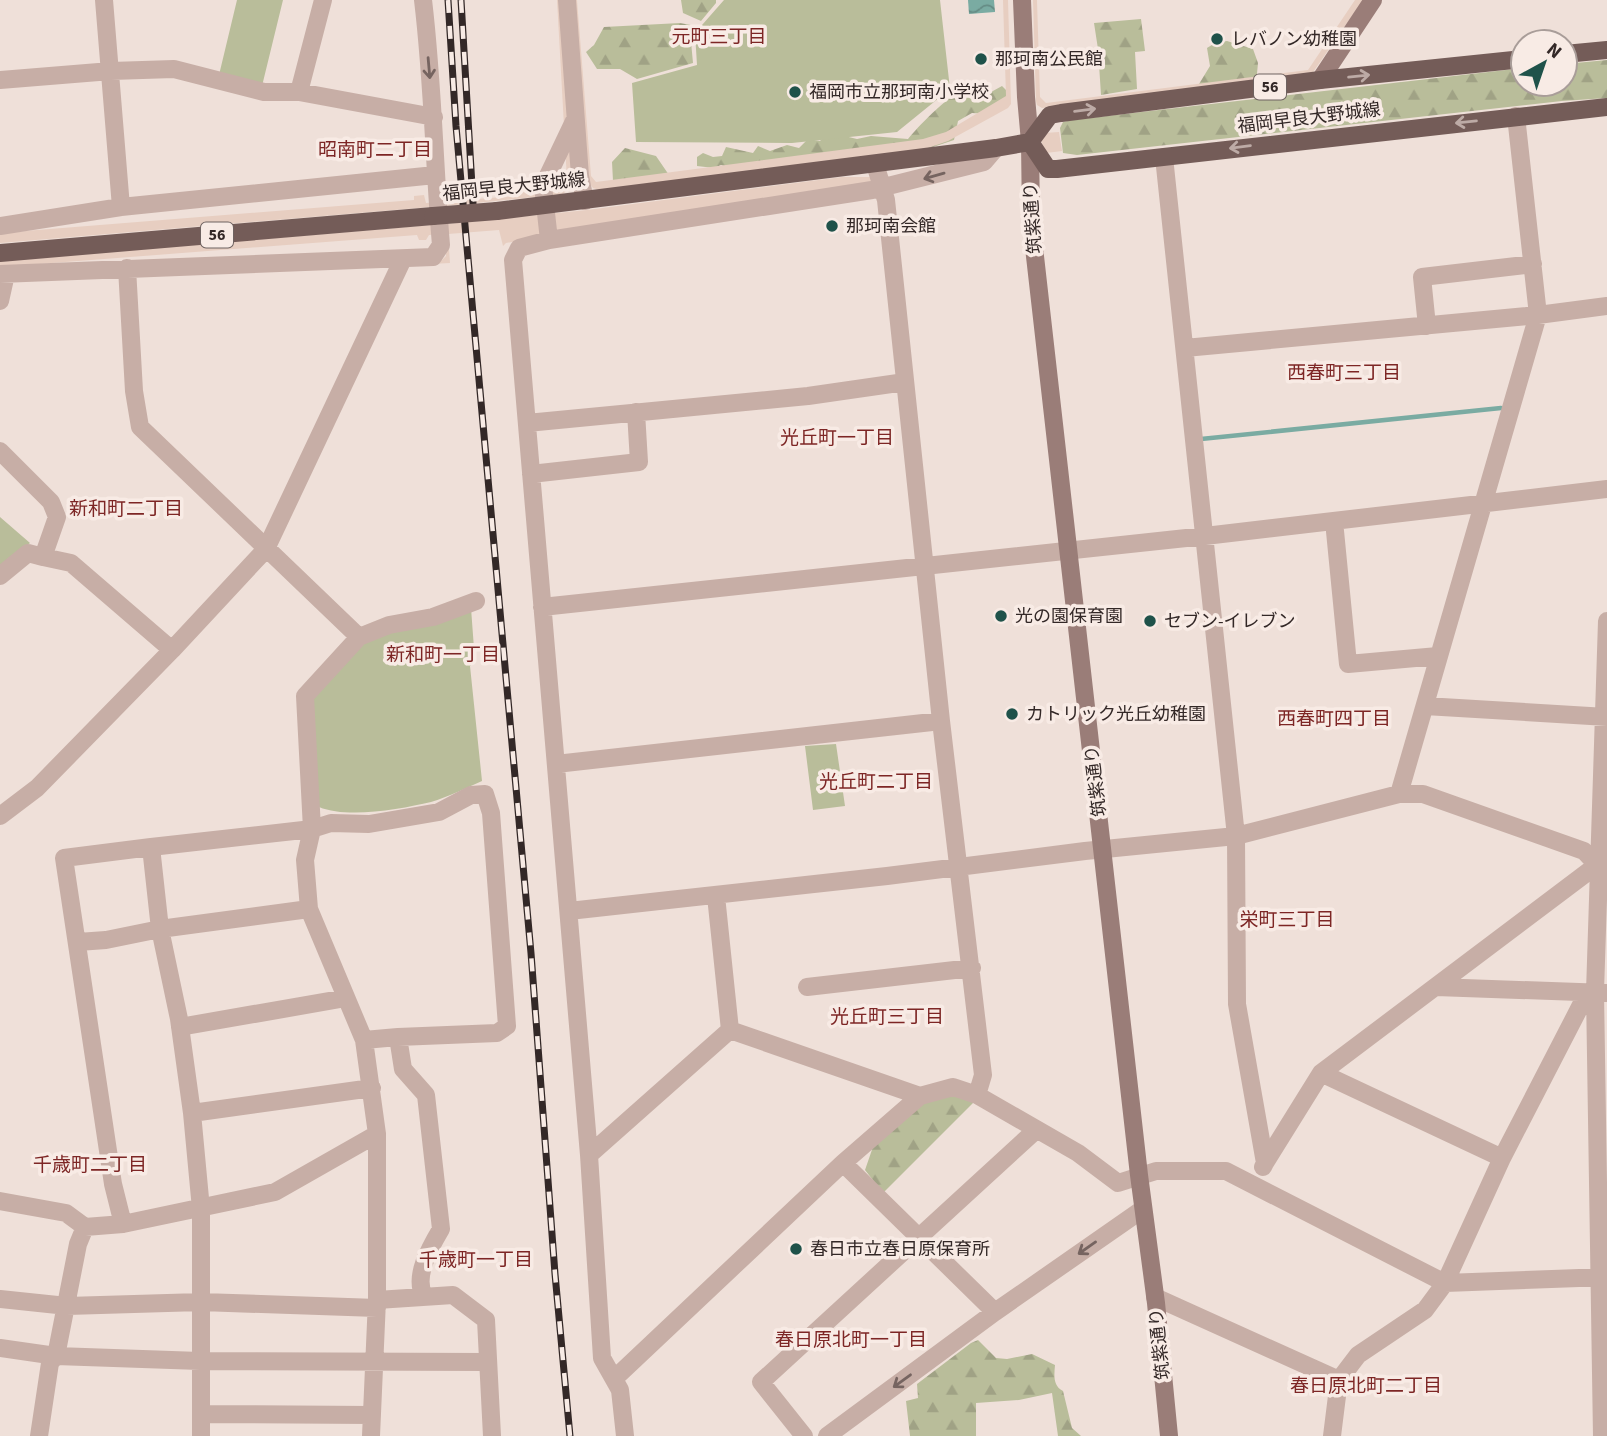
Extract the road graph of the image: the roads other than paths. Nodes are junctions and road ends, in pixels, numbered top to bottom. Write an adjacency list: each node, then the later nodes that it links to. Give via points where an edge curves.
1 (104, 0): 10 (street)
2 (323, 0): 13 (street)
3 (423, 0): 16 (street, one-way to 16)
4 (567, 0): 17 (street)
5 (1022, 0): 18 (street, 筑紫通り)
6 (1373, 0): 12 (street)
7 (1607, 50): 8 (main road)
8 (1579, 53)
9 (1509, 60): 12 (main road, 福岡早良大野城線 / 56, one-way to 9)
10 (111, 71): 11 (street); 13 (street, via 174,69 264,93); 25 (street)
11 (0, 80)
12 (1320, 80): 18 (main road, 福岡早良大野城線 / 56, one-way to 12, via 1050,115)
13 (299, 92): 16 (street)
14 (1607, 107): 15 (main road, 福岡早良大野城線)
15 (1516, 116): 20 (main road, 福岡早良大野城線, one-way to 20); 30 (street)
16 (433, 117): 22 (street)
17 (576, 118): 24 (street); 27 (street, via 543,186)
18 (1030, 142): 19 (main road, 福岡早良大野城線 / 56); 20 (main road, 福岡早良大野城線, via 1048,169); 48 (street, 筑紫通り, via 1031,221)
19 (996, 148): 21 (main road, 福岡早良大野城線 / 56); 23 (street, one-way to 23, via 985,162)
20 (1164, 157): 37 (street)
21 (875, 164): 23 (street); 24 (main road, 福岡早良大野城線 / 56)
22 (435, 175): 25 (street); 29 (street, via 441,245 433,257)
23 (882, 186): 27 (street); 38 (street)
24 (585, 201): 28 (main road, 福岡早良大野城線 / 56, bridge)
25 (121, 206): 26 (street)
26 (0, 226)
27 (550, 240): 40 (street, via 519,248 513,260)
28 (0, 253)
29 (402, 259): 31 (street); 47 (street)
30 (1533, 264): 35 (street); 36 (street, via 1423,276)
31 (127, 268): 32 (street); 47 (street, via 140,427)
32 (3, 274): 33 (street)
33 (0, 301)
34 (1607, 306): 35 (street)
35 (1538, 315): 36 (street); 44 (street)
36 (1427, 326): 37 (street)
37 (1185, 348): 46 (street)
38 (905, 382): 39 (street); 50 (street)
39 (636, 412): 40 (street); 42 (street, via 639,462)
40 (527, 422): 42 (street)
41 (0, 451): 49 (street, via 51,502 57,517)
42 (531, 474): 53 (street)
43 (1607, 489): 44 (street)
44 (1484, 503): 45 (street); 57 (street)
45 (1334, 521): 46 (street); 57 (street, via 1348,664)
46 (1205, 536): 48 (street); 65 (street)
47 (266, 549): 55 (street); 56 (street)
48 (1068, 549): 50 (street); 67 (street, 筑紫通り)
49 (43, 557): 51 (street, via 28,554); 56 (street, via 71,563)
50 (925, 565): 53 (street); 60 (street)
51 (0, 576)
52 (476, 601): 55 (street)
53 (542, 607): 61 (street)
54 (1607, 621): 59 (street)
55 (359, 636): 64 (street, via 305,696)
56 (173, 650): 63 (street, via 37,788)
57 (1438, 656): 58 (street)
58 (1425, 706): 59 (street); 62 (street)
59 (1605, 717): 68 (street)
60 (942, 721): 61 (street); 69 (street)
61 (556, 764): 72 (street)
62 (1399, 794): 65 (street); 68 (street, via 1423,793 1584,851)
63 (0, 816)
64 (312, 830): 66 (street); 71 (street, via 304,860); 82 (street, via 331,823 369,824 439,812 471,795 485,794 491,813 507,1026 497,1033)
65 (1236, 836): 67 (street); 94 (street, via 1237,1004)
66 (151, 847): 73 (street); 74 (street, via 64,858)
67 (1104, 849): 69 (street); 95 (street, 筑紫通り)
68 (1597, 865): 77 (street); 78 (street)
69 (959, 866): 70 (street); 75 (street)
70 (716, 896): 72 (street); 81 (street)
71 (309, 909): 73 (street); 79 (street)
72 (569, 911): 91 (street)
73 (160, 929): 74 (street); 80 (street)
74 (78, 942): 100 (street)
75 (972, 968): 76 (street); 86 (street, via 983,1075)
76 (807, 987)
77 (1436, 987): 78 (street); 84 (street)
78 (1601, 992): 92 (street, via 1582,1003); 103 (street)
79 (346, 998): 80 (street); 83 (street)
80 (180, 1027): 88 (street)
81 (730, 1030): 87 (street); 91 (street)
82 (398, 1037): 83 (street); 105 (street, via 403,1069 426,1095 441,1229 429,1248 421,1277)
83 (364, 1041): 85 (street)
84 (1321, 1073): 92 (street); 94 (street)
85 (372, 1088): 88 (street); 90 (street)
86 (977, 1095): 87 (street, via 953,1087); 89 (street)
87 (920, 1096): 93 (street)
88 (192, 1113): 98 (street)
89 (1036, 1130): 95 (street, via 1079,1153 1118,1183); 102 (street)
90 (377, 1134): 98 (street, via 275,1192); 109 (street)
91 (589, 1155): 117 (street, via 603,1358)
92 (1502, 1158): 104 (street)
93 (843, 1163): 102 (street); 117 (street)
94 (1265, 1163): 96 (street)
95 (1139, 1175): 96 (street, via 1226,1171); 99 (street, 筑紫通り)
96 (1251, 1185): 104 (street)
97 (0, 1201): 101 (street, via 66,1213)
98 (201, 1209): 100 (street); 108 (street)
99 (1143, 1209): 106 (street, 筑紫通り); 111 (street, one-way to 111)
100 (123, 1224): 101 (street)
101 (85, 1227): 110 (street)
102 (919, 1238): 111 (street); 126 (street, via 761,1382)
103 (1603, 1277): 104 (street); 130 (street)
104 (1445, 1283): 118 (street, via 1425,1310 1359,1355)
105 (424, 1296): 109 (street); 116 (street, via 453,1295 486,1320)
106 (1155, 1297): 118 (street); 128 (street, 筑紫通り)
107 (0, 1299): 110 (street)
108 (201, 1302): 109 (street); 110 (street); 115 (street)
109 (377, 1304): 114 (street)
110 (67, 1306): 113 (street)
111 (995, 1312): 127 (street, one-way to 127)
112 (0, 1348): 113 (street)
113 (56, 1356): 115 (street); 121 (street, via 50,1363)
114 (374, 1360): 115 (street); 116 (street); 120 (street)
115 (200, 1361): 119 (street)
116 (488, 1362): 124 (street)
117 (614, 1379): 125 (street, via 620,1390)
118 (1339, 1380): 129 (street)
119 (201, 1413): 120 (street); 122 (street)
120 (372, 1415): 123 (street)
121 (39, 1436)
122 (201, 1436)
123 (371, 1436)
124 (492, 1436)
125 (625, 1436)
126 (804, 1436)
127 (827, 1436)
128 (1169, 1436)
129 (1332, 1436)
130 (1602, 1436)

